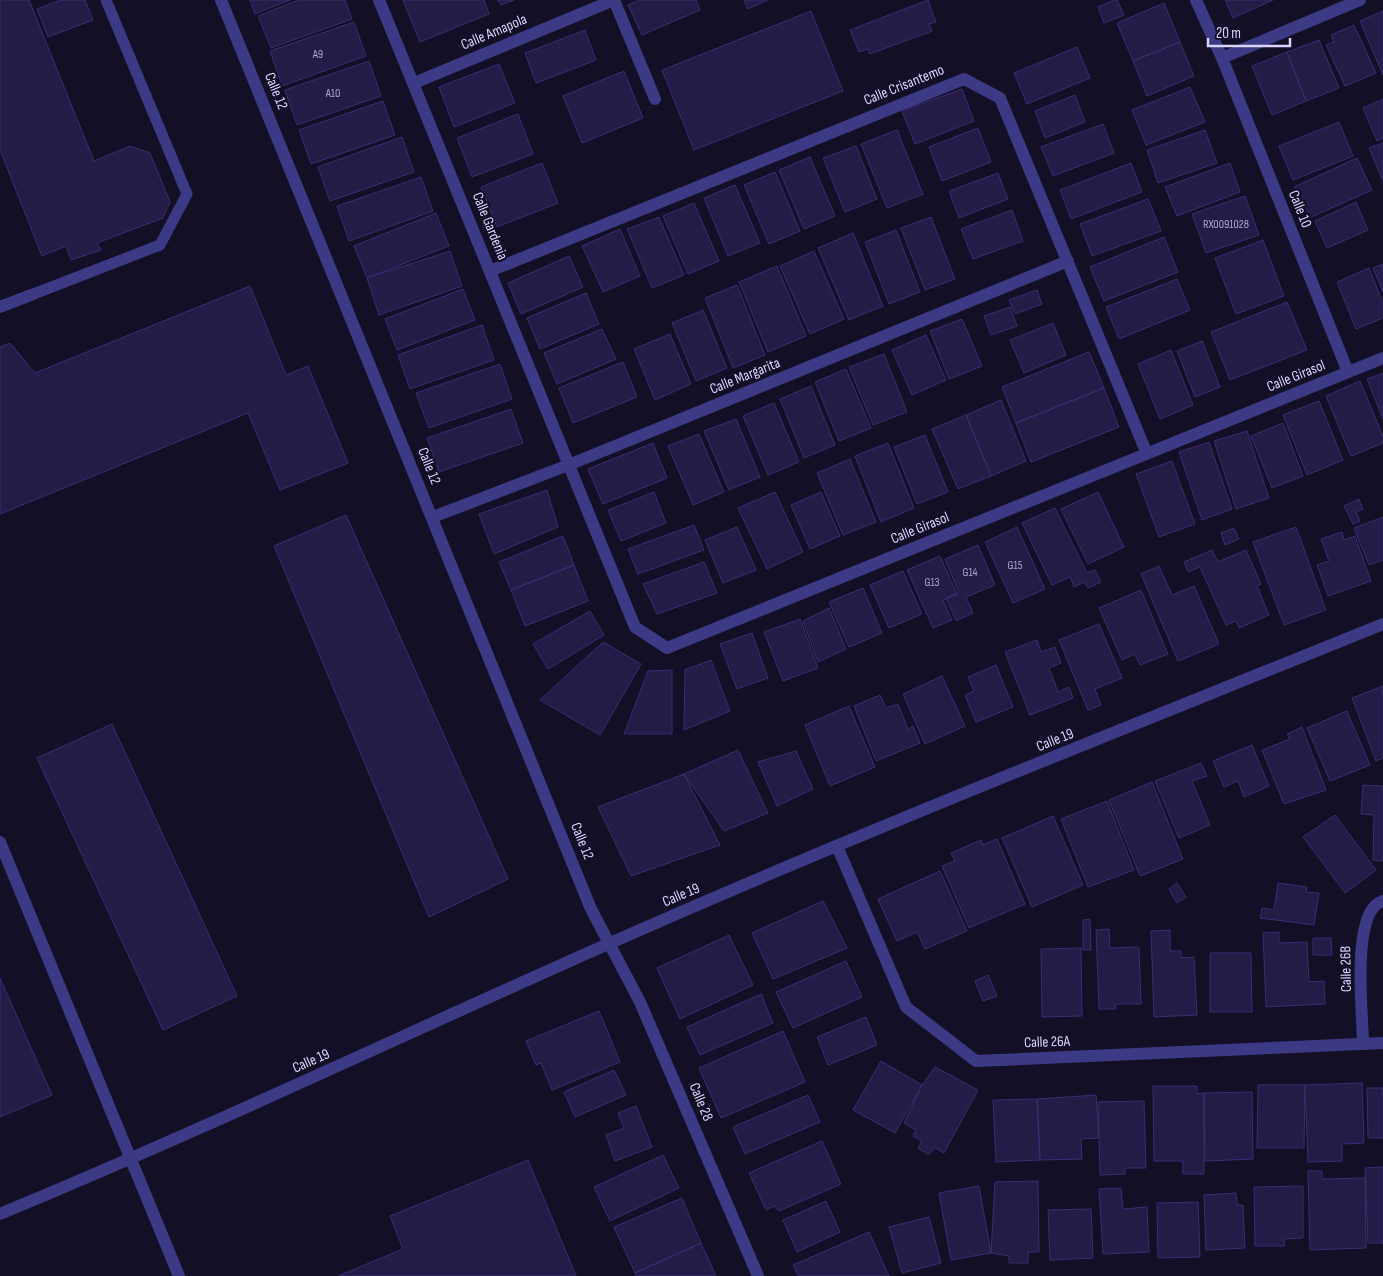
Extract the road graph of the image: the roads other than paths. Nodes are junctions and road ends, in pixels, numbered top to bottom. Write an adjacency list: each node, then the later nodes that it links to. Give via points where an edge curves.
1 (106, 0): 12 (lane, via 187,194 160,245)
2 (221, 0): 18 (street, Calle 12)
3 (379, 0): 8 (street, Calle Gardenia)
4 (614, 0): 8 (street, Calle Amapola); 9 (street)
5 (1196, 0): 7 (street, Calle 10)
6 (1360, 0): 7 (street)
7 (1222, 58): 15 (street, Calle 10)
8 (414, 83): 11 (street, Calle Gardenia)
9 (655, 99)
10 (1068, 261): 11 (street, Calle Crisantemo, via 1000,98 964,79); 16 (street, Calle Crisantemo); 17 (street, Calle Margarita)
11 (490, 271): 17 (street, Calle Gardenia)
12 (31, 295): 13 (street)
13 (0, 307)
14 (1383, 358): 15 (street, Calle Girasol)
15 (1348, 372): 16 (street, Calle Girasol)
16 (1148, 454): 17 (street, Calle Girasol, via 667,648 635,627)
17 (571, 464): 18 (street, Calle Margarita)
18 (433, 518): 23 (street, Calle 12, via 591,909)
19 (1383, 624): 21 (street, Calle 19)
20 (0, 842): 26 (street)
21 (837, 846): 23 (street, Calle 19); 25 (street, Calle 26A, via 906,1007 976,1061)
22 (1383, 901): 25 (street, Calle 26B, via 1366,918 1361,939)
23 (610, 943): 26 (street, Calle 19); 29 (street, Calle 28, via 640,1002)
24 (1383, 1043): 25 (street, Calle 26A)
25 (1363, 1044)
26 (132, 1160): 27 (street, Calle 19); 28 (street)
27 (0, 1214)
28 (180, 1276)
29 (758, 1276)

